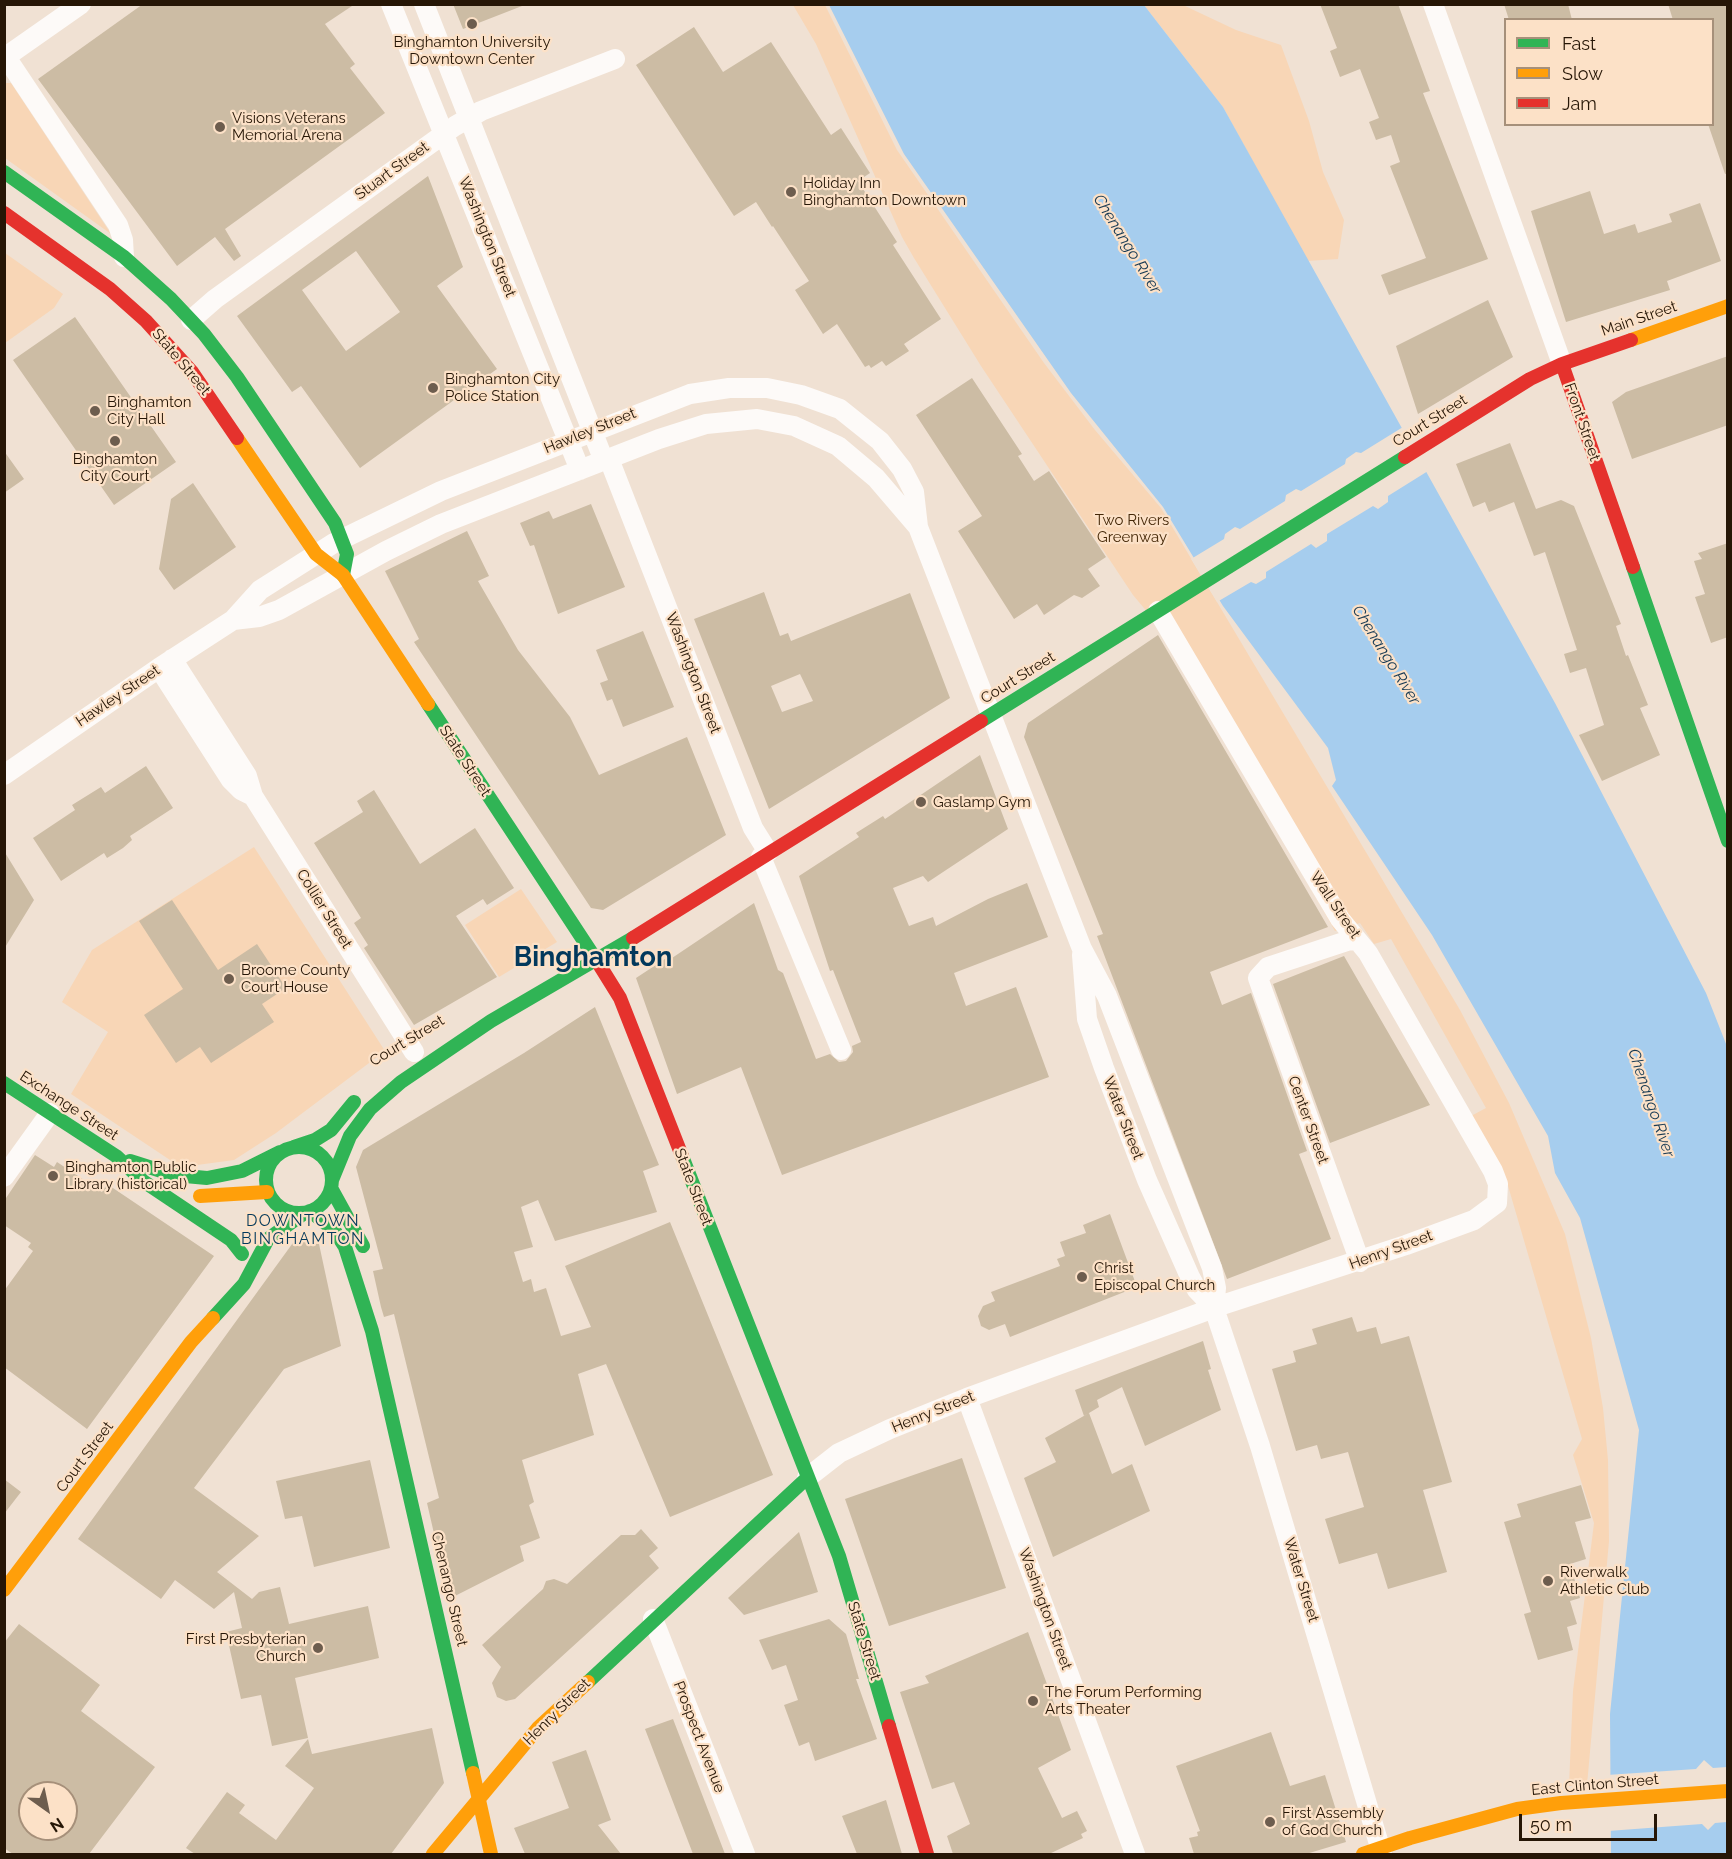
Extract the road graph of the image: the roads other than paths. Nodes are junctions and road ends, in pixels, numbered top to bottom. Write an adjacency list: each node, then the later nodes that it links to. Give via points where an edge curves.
1 (81, 4): 5 (street)
2 (391, 4): 8 (street, Washington Street)
3 (424, 4): 7 (street, Washington Street)
4 (1433, 4): 14 (street, Front Street)
5 (5, 58): 11 (street, via 118,225)
6 (615, 59): 7 (street, Stuart Street)
7 (468, 118): 8 (street, Stuart Street); 15 (street, Washington Street)
8 (443, 134): 13 (street, Stuart Street); 16 (street, Washington Street)
9 (4, 172): 11 (main road)
10 (4, 213): 21 (main road, State Street, via 96,277 169,345 214,402)
11 (124, 257): 13 (main road)
12 (1728, 306): 14 (main road, Main Street)
13 (191, 320): 20 (main road, via 237,377)
14 (1562, 364): 23 (main road, Court Street, via 1438,435); 28 (main road, Front Street)
15 (592, 430): 16 (street, Hawley Street); 17 (street, Washington Street); 19 (street, Hawley Street, via 671,400 716,389 754,387 801,395 849,415 887,449 914,492)
16 (568, 440): 18 (street, Washington Street); 20 (street, Hawley Street, via 441,490)
17 (607, 460): 18 (street, Hawley Street); 19 (street, Hawley Street, via 706,424 740,419 776,422 812,433 854,457); 29 (street, Washington Street)
18 (580, 470): 22 (street, Hawley Street, via 441,524)
19 (918, 526): 26 (street, Hawley Street)
20 (343, 539): 21 (street, Hawley Street); 22 (main road, via 347,560)
21 (316, 554): 22 (main road, State Street); 24 (street, Hawley Street, via 260,590)
22 (343, 575): 24 (street, Hawley Street, via 279,610); 32 (main road, State Street)
23 (1158, 611): 26 (main road, Court Street); 30 (street, Wall Street, via 1340,919)
24 (233, 620): 25 (street, Hawley Street)
25 (166, 663): 27 (street, Hawley Street); 36 (street, Collier Street, via 231,780 253,796)
26 (992, 714): 29 (main road, Court Street); 31 (street, Water Street)
27 (4, 775)
28 (1728, 841)
29 (764, 855): 32 (main road, Court Street); 35 (street, Washington Street)
30 (1358, 941): 47 (street, Wall Street, via 1368,952 1493,1171 1498,1184); 50 (street, Center Street, via 1350,940 1268,968 1258,978)
31 (1082, 950): 52 (street, Water Street, via 1107,996 1212,1268); 52 (street, Water Street, via 1085,1007 1104,1068 1190,1277)
32 (597, 961): 33 (main road, Court Street); 56 (main road, State Street, via 620,998)
33 (491, 1021): 34 (main road, Court Street); 44 (main road, Court Street, via 401,1082 370,1109 346,1144)
34 (443, 1036)
35 (841, 1050)
36 (414, 1053)
37 (4, 1083): 39 (main road, Exchange Street)
38 (362, 1092): 40 (main road, via 331,1130)
39 (50, 1113): 42 (main road, Exchange Street); 43 (street)
40 (294, 1147): 41 (main road); 44 (main road, via 310,1148 320,1154 329,1166)
41 (280, 1152): 42 (main road, Exchange Street, via 242,1171 207,1178 167,1174); 46 (main road, via 267,1170)
42 (116, 1156): 45 (main road, Exchange Street)
43 (4, 1177)
44 (332, 1184): 48 (main road, via 324,1203); 53 (main road, Chenango Street, via 360,1238 367,1265)
45 (150, 1185): 46 (main road, Exchange Street, via 192,1196); 49 (main road, Exchange Street, via 231,1240 238,1258)
46 (268, 1199): 48 (main road, via 285,1210)
47 (1497, 1203): 50 (street, Henry Street, via 1474,1220)
48 (307, 1212): 53 (main road, Chenango Street, via 334,1230 343,1243); 54 (main road, Court Street, via 268,1239 243,1284)
49 (251, 1238)
50 (1360, 1262): 52 (street, Henry Street)
51 (213, 1298): 54 (main road, Court Street)
52 (1214, 1308): 55 (street, Henry Street); 61 (street, Water Street, via 1262,1453)
53 (372, 1331): 60 (main road, Chenango Street)
54 (191, 1342): 57 (main road, Court Street)
55 (967, 1398): 56 (street, Henry Street, via 839,1453); 67 (street, Washington Street)
56 (807, 1478): 58 (main road, Henry Street); 66 (main road, State Street, via 839,1556)
57 (8, 1578)
58 (653, 1619): 60 (main road, Henry Street, via 538,1728); 65 (street, Prospect Avenue)
59 (1728, 1791): 61 (main road, East Clinton Street, via 1561,1803 1506,1812)
60 (480, 1799): 62 (main road, Henry Street); 63 (main road, Henry Street); 64 (main road, Chenango Street)
61 (1375, 1853)
62 (433, 1854)
63 (453, 1854)
64 (491, 1854)
65 (745, 1854)
66 (927, 1854)
67 (1135, 1854)

